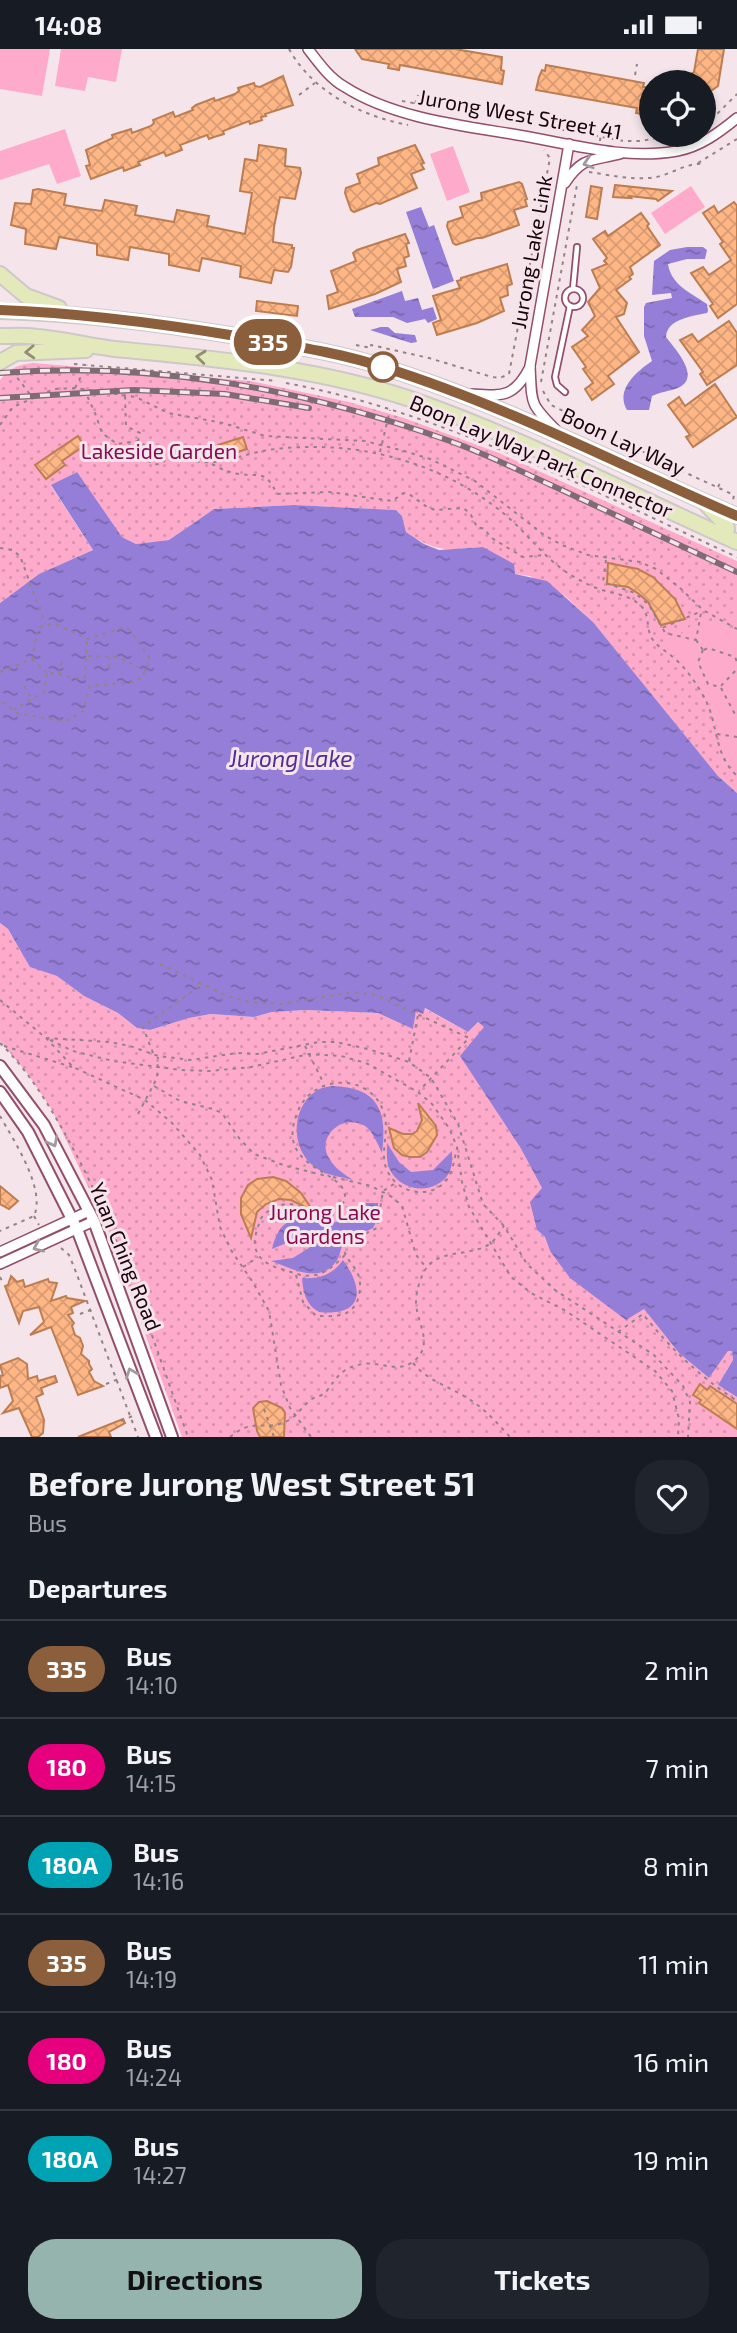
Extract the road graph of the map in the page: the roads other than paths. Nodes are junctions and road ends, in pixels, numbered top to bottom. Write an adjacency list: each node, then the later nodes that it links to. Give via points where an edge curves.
1 (308, 49): 3 (street, Jurong West Street 41, via 344,87 389,107)
2 (737, 118): 4 (street, Jurong West Street 41, via 718,134 681,151)
3 (569, 145): 4 (street, Jurong West Street 41); 5 (street, Jurong Lake Link)
4 (625, 153): 5 (street, one-way to 5, via 583,161)
5 (561, 188): 15 (street, Jurong Lake Link)
6 (577, 247): 8 (lane)
7 (0, 274): 11 (main road, via 26,296)
8 (573, 289): 9 (lane, via 565,297); 9 (lane, via 583,298 579,306)
9 (570, 306): 16 (lane, via 555,377)
10 (0, 310): 11 (main road, Boon Lay Way)
11 (91, 315): 17 (main road, Boon Lay Way, via 302,347 387,368)
12 (0, 336): 13 (main road, Boon Lay Way)
13 (111, 349): 14 (main road, one-way to 14, via 16,353); 21 (main road, Boon Lay Way, one-way to 13, via 421,403 279,366)
14 (4, 364)
15 (530, 366): 17 (street, Jurong Lake Link, via 520,386 501,396); 18 (street, Jurong Lake Link, via 534,408)
16 (565, 392)
17 (458, 393): 18 (main road, Boon Lay Way)
18 (562, 436): 19 (main road, Boon Lay Way)
19 (704, 502): 20 (main road, Boon Lay Way); 21 (main road, via 726,525 727,529)
20 (737, 516)
21 (716, 532): 22 (main road, Boon Lay Way)
22 (737, 542)
23 (0, 1066): 25 (street, Yuan Ching Road)
24 (0, 1092): 26 (street, Yuan Ching Road)
25 (37, 1114): 26 (street); 27 (street, Yuan Ching Road, one-way to 27)
26 (23, 1123): 28 (street, Yuan Ching Road)
27 (92, 1216): 28 (street); 32 (street, Yuan Ching Road)
28 (74, 1225): 29 (street); 30 (street, one-way to 30); 31 (street, Yuan Ching Road, one-way to 28)
29 (0, 1252)
30 (0, 1264)
31 (156, 1437)
32 (172, 1437)

